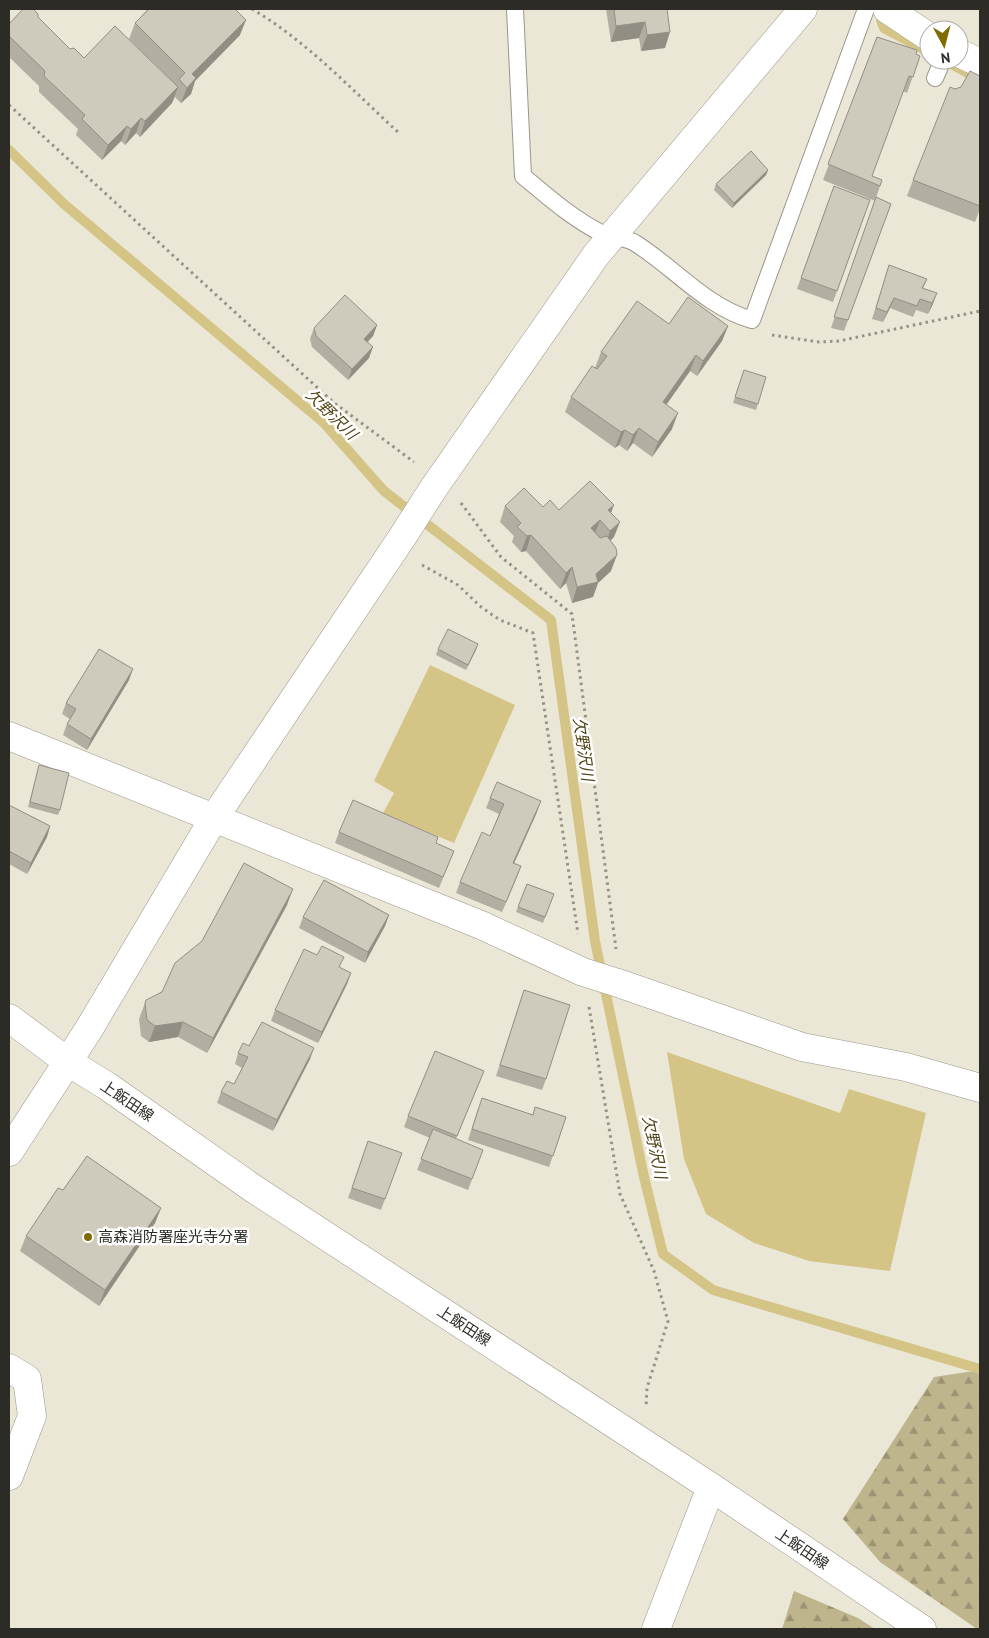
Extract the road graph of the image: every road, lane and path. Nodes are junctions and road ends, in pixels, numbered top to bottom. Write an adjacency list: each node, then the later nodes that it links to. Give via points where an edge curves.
1 (252, 9): 9 (path, via 308,48)
2 (515, 9): 10 (lane, via 522,176 582,223)
3 (803, 9): 10 (street)
4 (866, 9): 12 (lane)
5 (887, 9): 6 (street)
6 (919, 30)
7 (939, 70): 8 (lane)
8 (936, 76)
9 (400, 134)
10 (610, 238): 12 (lane, via 633,241 706,298); 14 (street, via 433,489)
11 (980, 311): 12 (path, via 859,338 819,342 764,333 750,327)
12 (752, 320)
13 (9, 736): 14 (street)
14 (214, 818): 16 (street); 17 (street, via 482,925 613,983 802,1047 906,1067)
15 (9, 1018): 16 (street, 上飯田線)
16 (68, 1062): 18 (street); 21 (street, 上飯田線, via 254,1189)
17 (980, 1088)
18 (9, 1152)
19 (9, 1368): 20 (street, via 27,1379 32,1416)
20 (9, 1476)
21 (711, 1487): 22 (street); 23 (street, 上飯田線)
22 (656, 1629)
23 (922, 1629)

